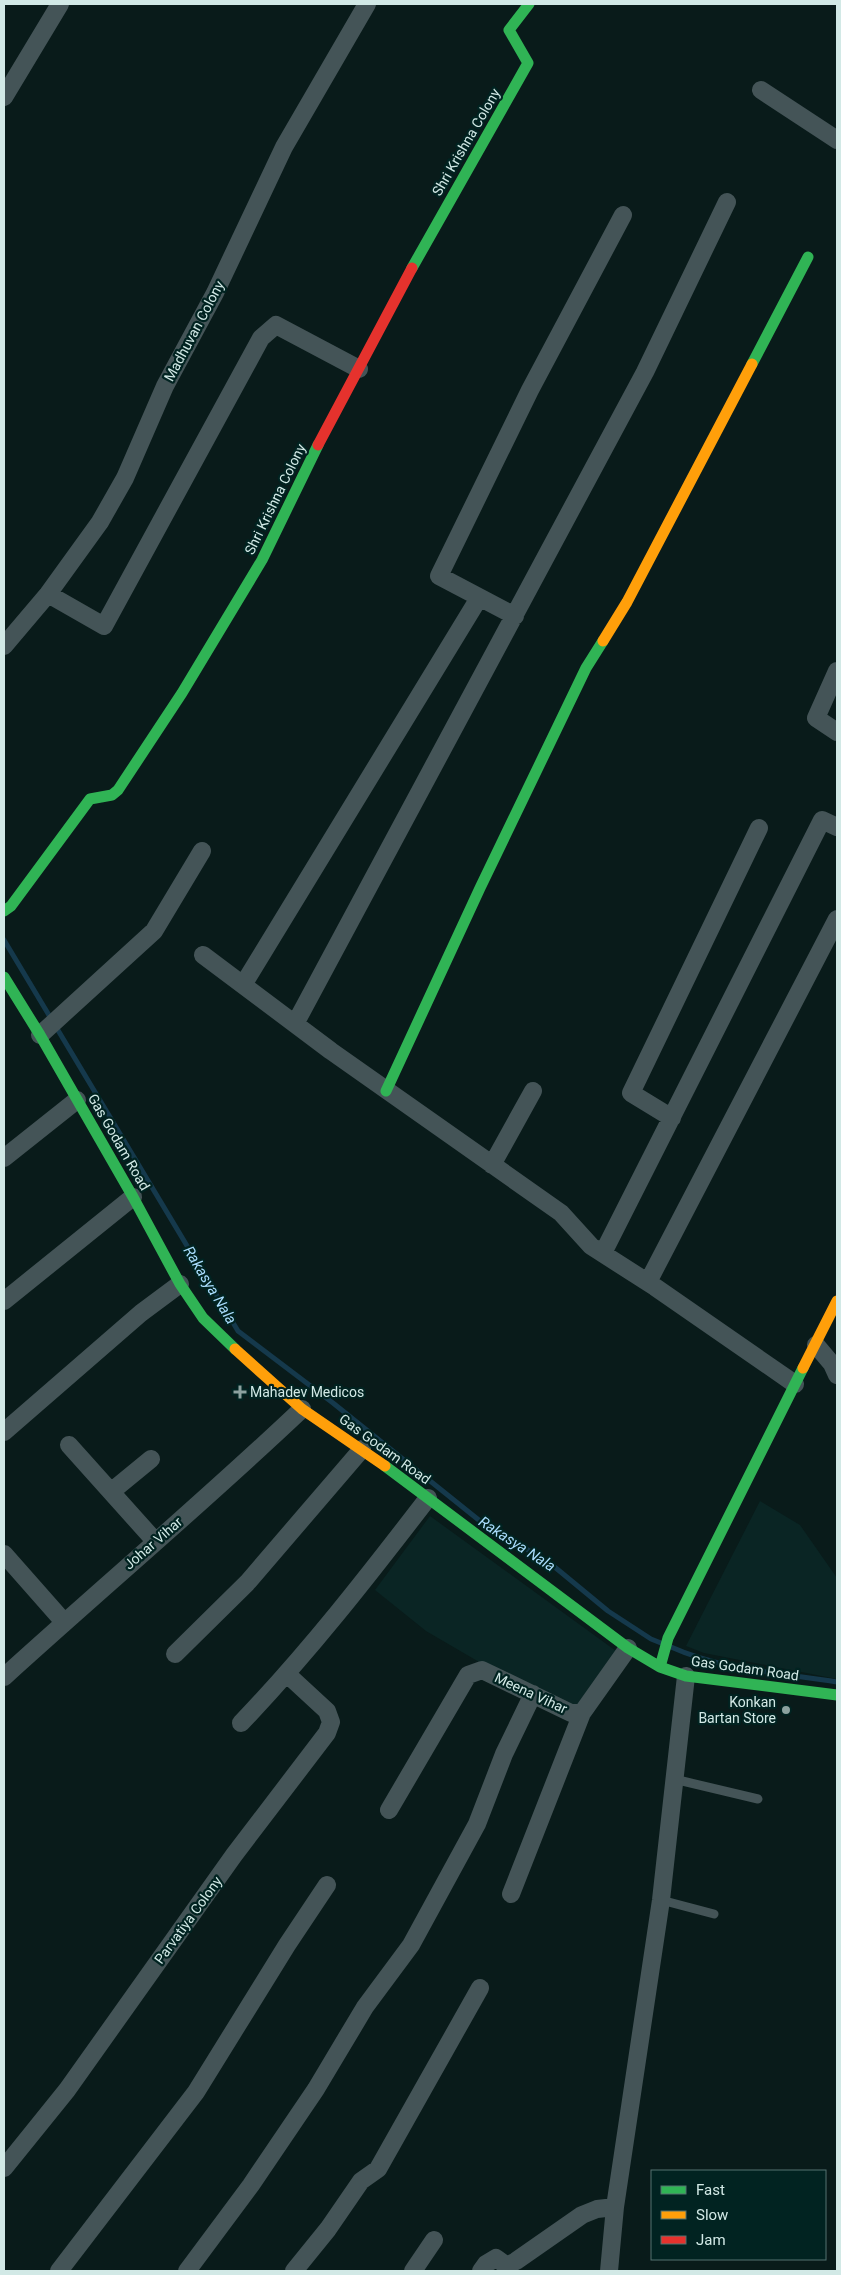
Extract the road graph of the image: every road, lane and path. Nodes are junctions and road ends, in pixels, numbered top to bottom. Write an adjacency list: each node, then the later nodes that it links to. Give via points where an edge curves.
1 (60, 4): 5 (street)
2 (367, 4): 11 (street, Madhuvan Colony, via 284,147 215,293 165,386 125,478 100,522)
3 (529, 4): 10 (street, Shri Krishna Colony, via 509,30 528,63)
4 (762, 90): 6 (street)
5 (4, 97)
6 (837, 140)
7 (727, 202): 13 (street, via 645,372)
8 (622, 215): 12 (street, via 438,576)
9 (808, 257): 27 (street, via 627,602 586,668)
10 (359, 369): 11 (street, via 276,325 261,338 104,626); 20 (street, Shri Krishna Colony, via 306,467 262,560 176,702 118,790 112,795 90,799 11,906)
11 (48, 594): 14 (street, Madhuvan Colony)
12 (479, 598): 13 (street); 24 (street)
13 (515, 616): 25 (street)
14 (4, 646)
15 (837, 671): 16 (street, via 816,718)
16 (837, 732)
17 (837, 827): 30 (street, via 822,820)
18 (759, 828): 30 (street, via 631,1093)
19 (202, 851): 26 (street, via 154,931)
20 (4, 911)
21 (837, 919): 35 (street)
22 (203, 955): 24 (street)
23 (4, 977): 26 (street, Gas Godam Road)
24 (243, 985): 25 (street)
25 (296, 1024): 27 (street)
26 (49, 1027): 29 (street, Gas Godam Road)
27 (386, 1091): 32 (street)
28 (533, 1091): 32 (street)
29 (77, 1100): 31 (street); 33 (street, Gas Godam Road)
30 (672, 1118): 34 (street)
31 (4, 1158)
32 (492, 1164): 34 (street, via 561,1213 591,1246)
33 (133, 1196): 36 (street, Gas Godam Road); 37 (street)
34 (603, 1253): 35 (street)
35 (648, 1282): 41 (street)
36 (180, 1284): 42 (street, Gas Godam Road, via 203,1318); 43 (street, via 141,1313)
37 (4, 1301)
38 (837, 1301): 39 (street)
39 (816, 1345): 40 (street); 41 (street)
40 (837, 1375)
41 (795, 1384): 54 (street, via 668,1638)
42 (302, 1409): 45 (street, Gas Godam Road); 49 (street, Johar Vihar, via 223,1484)
43 (4, 1432)
44 (69, 1445): 47 (street)
45 (362, 1449): 48 (street, Gas Godam Road); 53 (street, via 247,1583)
46 (151, 1459): 47 (street)
47 (112, 1491): 49 (street)
48 (428, 1498): 52 (street, Gas Godam Road); 55 (street)
49 (155, 1540): 51 (street, Johar Vihar)
50 (4, 1554): 51 (street)
51 (64, 1622): 57 (street, Johar Vihar)
52 (628, 1648): 54 (street, Gas Godam Road); 60 (street, Meena Vihar)
53 (176, 1654)
54 (660, 1667): 56 (street, Gas Godam Road)
55 (288, 1675): 61 (street); 70 (street, Parvatiya Colony, via 327,1710 331,1722 327,1733 234,1855 67,2090)
56 (686, 1676): 59 (street, Gas Godam Road); 62 (street)
57 (4, 1677)
58 (533, 1694): 60 (street, Meena Vihar, via 571,1713); 64 (street, Meena Vihar, via 482,1670 468,1674); 74 (street, via 504,1754 477,1824 411,1945 365,2007 251,2185)
59 (837, 1695)
60 (582, 1713): 66 (street)
61 (241, 1723)
62 (674, 1779): 63 (lane); 67 (street)
63 (758, 1799)
64 (389, 1810)
65 (328, 1885): 73 (street, via 196,2092)
66 (511, 1894)
67 (662, 1900): 68 (lane); 71 (street)
68 (714, 1914)
69 (480, 1988): 75 (street, via 378,2169 361,2181)
70 (4, 2168)
71 (615, 2207): 77 (street, via 597,2208 582,2215 507,2266 496,2258); 78 (street)
72 (434, 2240): 76 (street)
73 (59, 2271)
74 (187, 2271)
75 (294, 2271)
76 (413, 2271)
77 (481, 2271)
78 (609, 2271)

